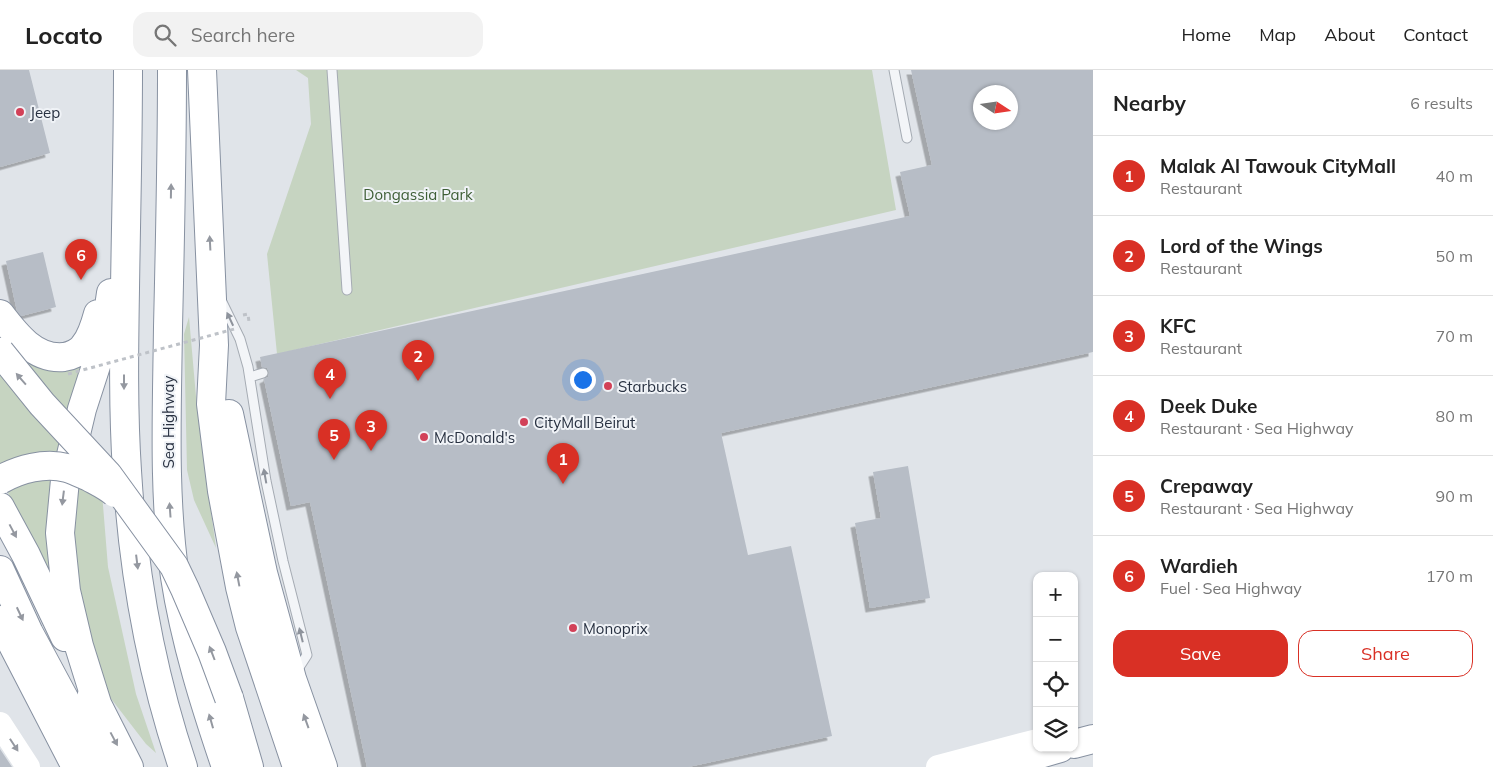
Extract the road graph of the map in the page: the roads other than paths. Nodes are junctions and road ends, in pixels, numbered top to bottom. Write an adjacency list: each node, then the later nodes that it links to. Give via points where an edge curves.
1 (128, 70): 6 (highway)
2 (172, 70): 38 (highway, Sea Highway, one-way to 2, via 183,620 169,508 167,381)
3 (202, 70): 9 (highway, one-way to 3)
4 (332, 70): 10 (lane)
5 (894, 70): 7 (lane)
6 (128, 130): 8 (highway); 37 (highway, one-way to 37, via 124,388 127,471 147,630 165,710)
7 (907, 138)
8 (114, 266): 14 (highway, via 84,346); 24 (highway, one-way to 24, via 104,341 82,409 65,480 60,533 66,591)
9 (212, 281): 12 (highway); 16 (lane, one-way to 9, via 240,339)
10 (347, 290)
11 (0, 314): 14 (highway, via 27,345)
12 (214, 344): 23 (highway, via 263,572); 40 (highway, one-way to 12, via 240,587 222,491 211,404)
13 (0, 352): 14 (street); 19 (highway, one-way to 13, bridge, via 108,475 42,404)
14 (58, 365)
15 (263, 373): 16 (lane)
16 (250, 377): 23 (lane, one-way to 16, via 306,655 266,481)
17 (0, 480): 19 (highway, bridge, via 29,468 67,468 107,486)
18 (0, 507): 24 (highway, one-way to 24)
19 (131, 507): 39 (highway, one-way to 19, bridge, via 229,698 185,589 174,566)
20 (0, 570): 35 (highway, one-way to 35, via 29,633)
21 (0, 620): 34 (highway)
22 (0, 658): 33 (highway)
23 (292, 679): 41 (highway, one-way to 23)
24 (99, 710): 36 (highway, one-way to 36)
25 (0, 724): 32 (street, one-way to 32)
26 (1093, 726): 27 (street)
27 (1078, 729)
28 (1093, 739): 30 (highway)
29 (1033, 741): 42 (street)
30 (1078, 743)
31 (1047, 752): 43 (highway)
32 (28, 767)
33 (58, 767)
34 (76, 767)
35 (102, 767)
36 (129, 767)
37 (183, 767)
38 (226, 767)
39 (250, 767)
40 (297, 767)
41 (323, 767)
42 (938, 767)
43 (996, 767)

